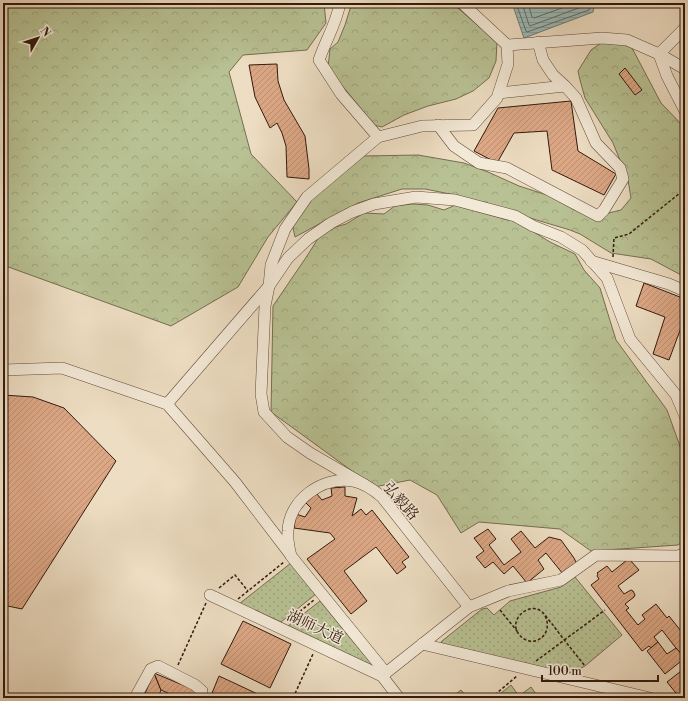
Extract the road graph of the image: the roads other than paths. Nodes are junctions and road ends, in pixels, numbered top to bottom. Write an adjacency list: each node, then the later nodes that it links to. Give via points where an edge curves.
1 (340, 3): 12 (street, via 331,34 319,60 341,94)
2 (462, 3): 5 (street)
3 (685, 28): 6 (street)
4 (538, 42): 5 (street); 6 (street, via 602,38 627,40); 8 (street, via 543,60 553,75)
5 (507, 45): 9 (street, via 508,64)
6 (659, 54): 7 (street); 10 (street, via 667,76)
7 (685, 69)
8 (565, 86): 9 (street); 11 (street, via 576,98 596,143 620,168 623,179 608,205 598,216 507,168 479,163 454,146)
9 (499, 93): 11 (street, via 474,125)
10 (685, 110)
11 (438, 125): 12 (street, via 422,126)
12 (378, 137): 14 (street, via 307,197 285,229 271,265)
13 (591, 261): 14 (street, via 582,250 561,237 515,216 455,200 416,197 374,204 331,223 308,239 288,258); 15 (street); 18 (street, via 607,278 630,339 676,395)
14 (269, 286): 17 (street); 19 (street, via 265,306 260,394 264,412 287,437)
15 (685, 291)
16 (3, 370): 17 (street, via 62,368)
17 (167, 404): 21 (street, via 235,482)
18 (685, 416)
19 (365, 485): 21 (street, 弘毅路, via 342,480 331,482 318,486 304,497 293,511 288,531); 23 (street, 弘毅路, via 382,497)
20 (685, 553): 23 (street, via 678,556 596,555 561,580 508,591)
21 (291, 556): 25 (street)
22 (210, 595): 25 (street, 湖师大道)
23 (469, 607): 24 (street)
24 (422, 644): 25 (street); 29 (street)
25 (384, 674): 28 (street, 湖师大道)
26 (135, 698): 27 (street, via 151,669 158,666 195,685 202,691)
27 (200, 698)
28 (398, 698)
29 (650, 698)

